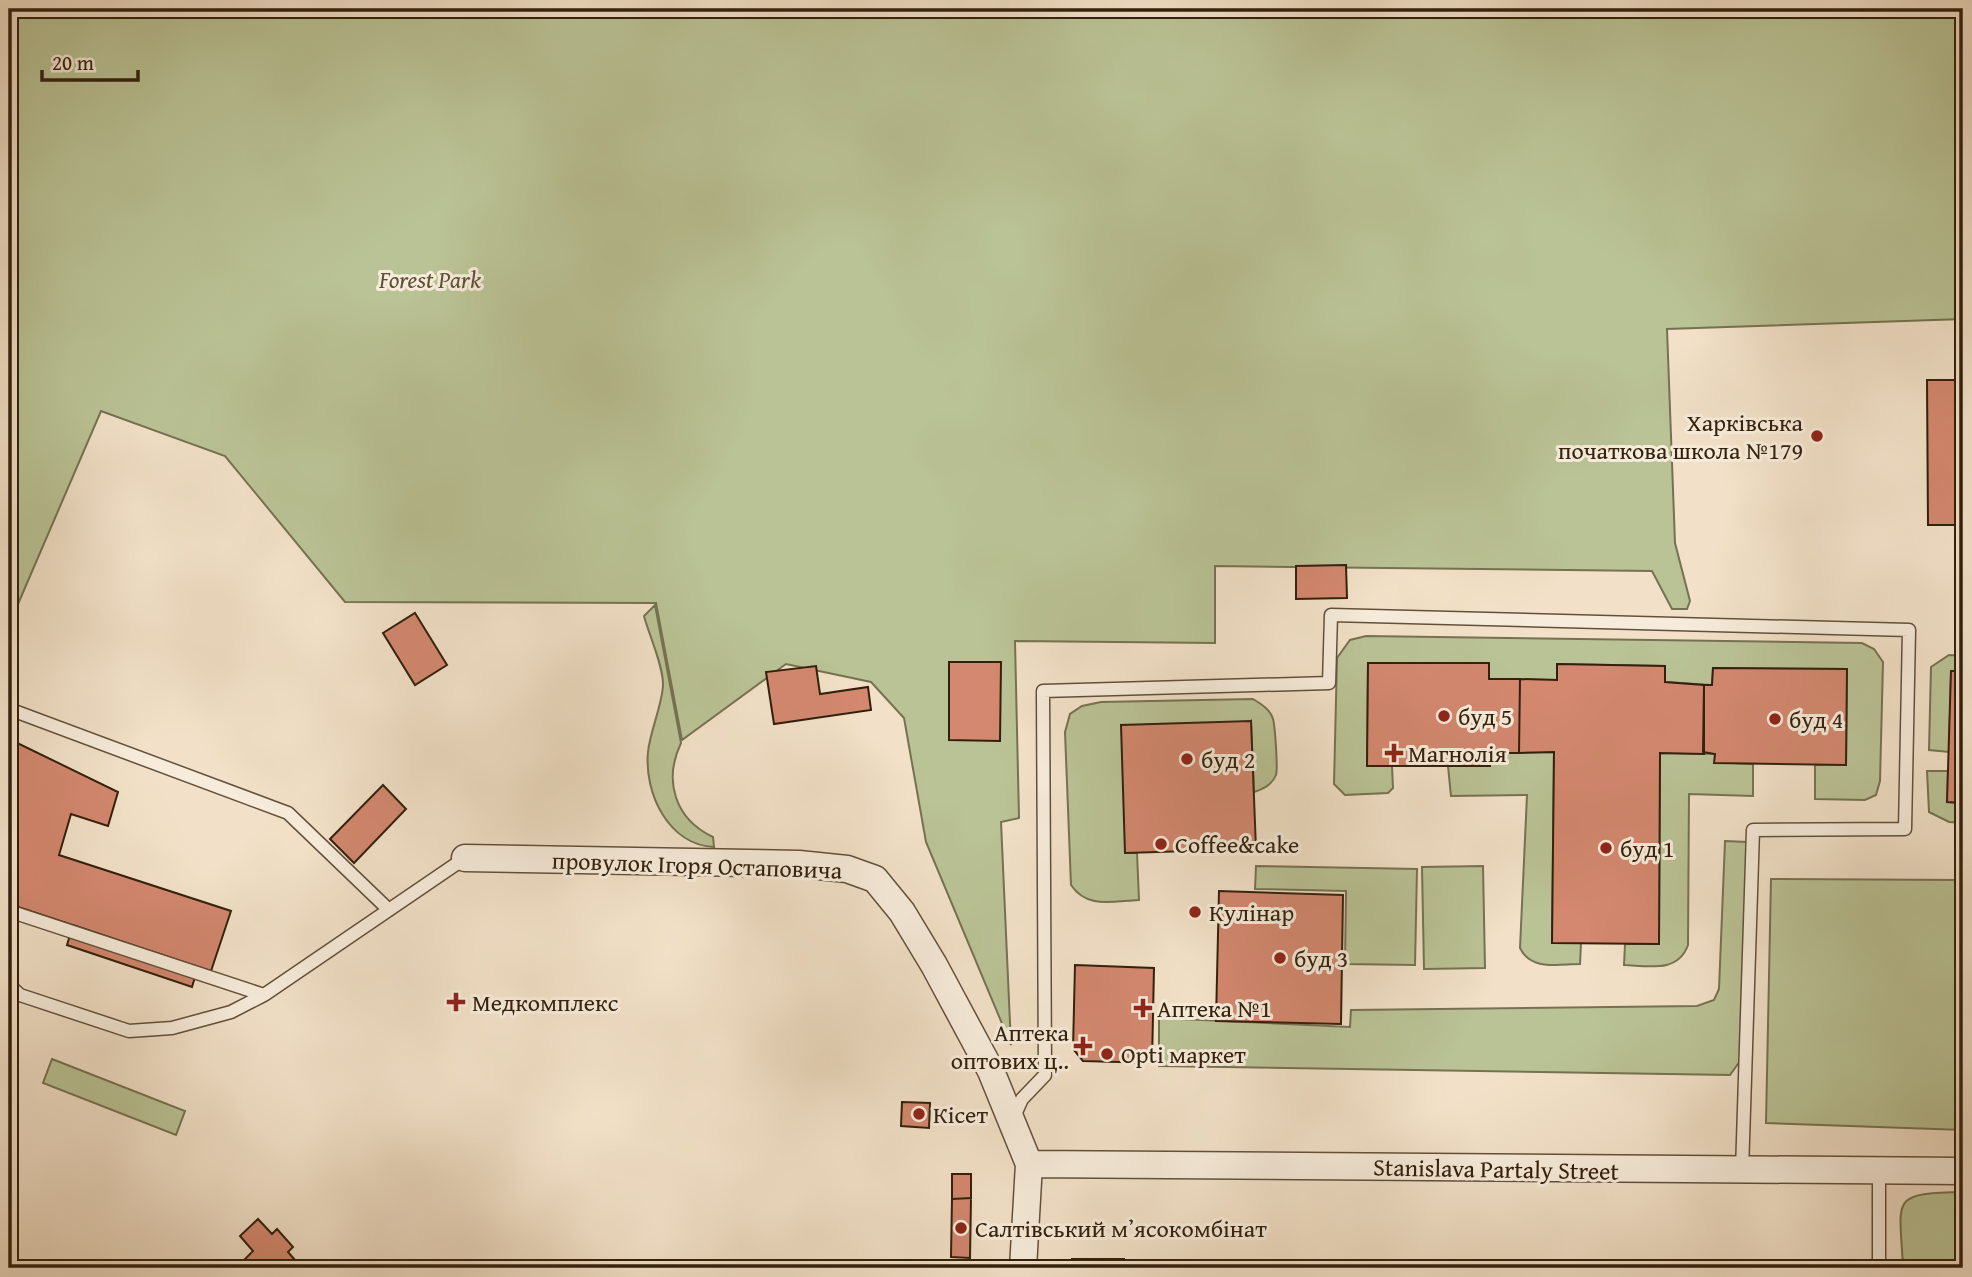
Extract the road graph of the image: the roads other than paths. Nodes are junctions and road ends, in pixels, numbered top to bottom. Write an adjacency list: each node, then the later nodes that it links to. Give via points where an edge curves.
1 (9, 709): 3 (lane, via 288,813)
2 (465, 858): 3 (lane); 7 (street, провулок Ігоря Остаповича, via 799,864 847,869 875,879 902,912 934,965 991,1071)
3 (388, 911): 6 (lane)
4 (9, 922): 6 (lane, via 12,912)
5 (9, 985): 6 (lane, via 20,995 129,1031 172,1028 231,1012)
6 (264, 995)
7 (1012, 1123): 8 (street, провулок Ігоря Остаповича); 9 (lane, via 1022,1099 1045,1075 1043,691 1329,683 1331,615 1909,630 1905,829 1753,830)
8 (1028, 1164): 9 (street, Stanislava Partaly Street); 12 (street, провулок Ігоря Остаповича)
9 (1742, 1171): 11 (street, Stanislava Partaly Street)
10 (1963, 1171): 11 (street, Stanislava Partaly Street)
11 (1879, 1172): 13 (lane)
12 (1023, 1268)
13 (1879, 1268)

